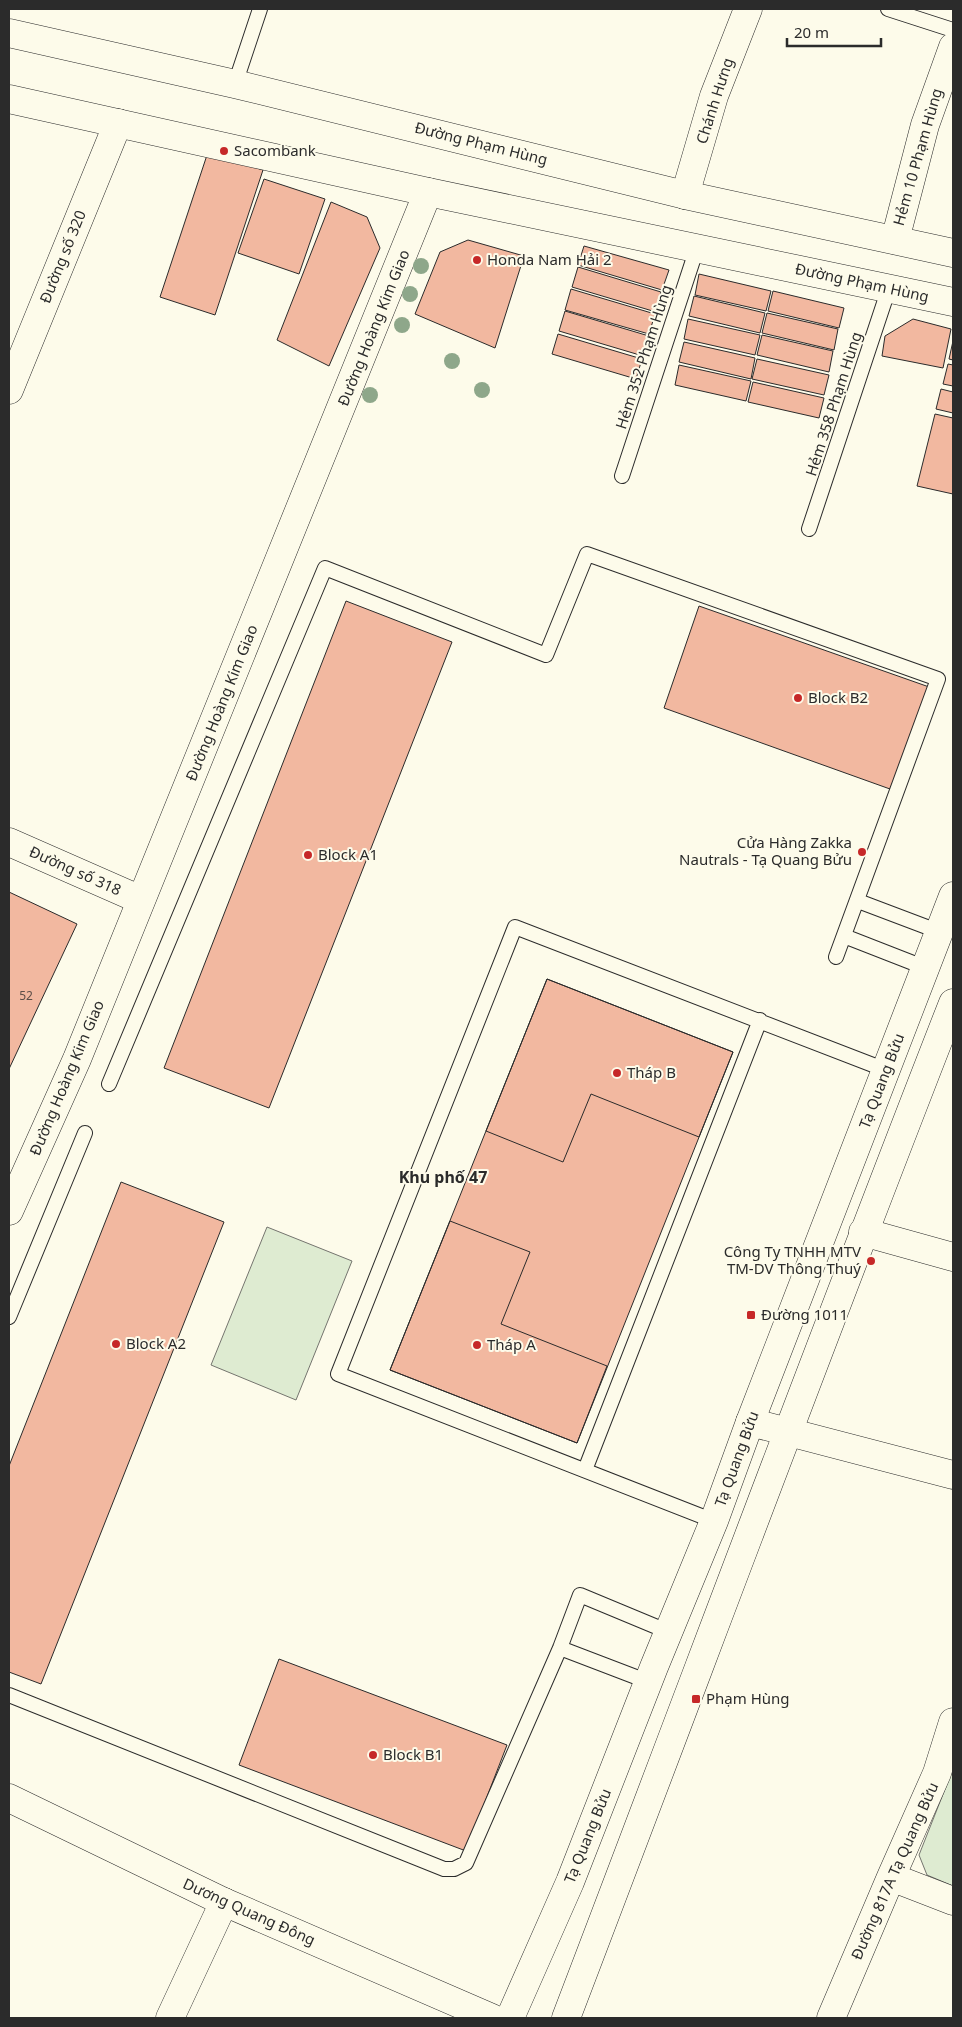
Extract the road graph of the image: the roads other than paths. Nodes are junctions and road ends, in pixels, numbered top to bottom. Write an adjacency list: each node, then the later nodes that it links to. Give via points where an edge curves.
1 (260, 9): 7 (lane)
2 (748, 9): 11 (main road, Chánh Hưng, via 714,96)
3 (888, 9): 4 (lane)
4 (953, 30)
5 (9, 33): 7 (main road, Đường Phạm Hùng)
6 (953, 47): 12 (main road, Hẻm 10 Phạm Hùng, via 925,125)
7 (235, 84): 11 (main road, Đường Phạm Hùng)
8 (9, 99): 9 (main road, Đường Phạm Hùng)
9 (118, 124): 10 (main road, Đường Phạm Hùng); 17 (main road, Đường số 320)
10 (428, 192): 13 (main road, Đường Phạm Hùng); 22 (main road, Đường Hoàng Kim Giao)
11 (685, 195): 12 (main road, Đường Phạm Hùng)
12 (895, 240): 14 (main road, Đường Phạm Hùng)
13 (697, 248): 15 (main road, Đường Phạm Hùng); 18 (lane, Hẻm 352 Phạm Hùng)
14 (953, 253)
15 (888, 288): 16 (main road, Đường Phạm Hùng); 19 (lane, Hẻm 358 Phạm Hùng)
16 (953, 302)
17 (9, 390)
18 (622, 476)
19 (809, 529)
20 (9, 842): 22 (main road, Đường số 318)
21 (953, 896): 25 (main road, Tạ Quang Bửu)
22 (141, 900): 32 (main road, Đường Hoàng Kim Giao, via 77,1059)
23 (858, 901): 24 (lane); 25 (lane); 30 (lane, via 938,679 588,554 546,655 325,568)
24 (844, 936): 25 (lane); 26 (lane)
25 (938, 952): 29 (main road, Tạ Quang Bửu)
26 (836, 957)
27 (953, 1003): 33 (main road)
28 (760, 1020): 29 (lane); 38 (lane); 38 (lane, via 515,927 338,1374)
29 (886, 1070): 36 (main road, Tạ Quang Bửu)
30 (109, 1084)
31 (85, 1133): 35 (lane)
32 (9, 1212)
33 (864, 1232): 34 (main road); 37 (main road)
34 (953, 1257)
35 (9, 1317)
36 (750, 1422): 37 (main road); 40 (main road, Tạ Quang Bửu)
37 (790, 1432): 39 (main road); 53 (main road)
38 (585, 1470): 40 (lane)
39 (953, 1475)
40 (714, 1521): 41 (main road, Tạ Quang Bửu)
41 (669, 1632): 42 (lane, via 580,1594); 43 (main road, Tạ Quang Bửu)
42 (560, 1648): 43 (lane); 44 (lane, via 466,1863 454,1869 444,1869)
43 (649, 1682): 52 (main road, Tạ Quang Bửu, via 570,1882)
44 (9, 1695)
45 (953, 1722): 47 (main road, Đường 817A Tạ Quang Bửu, via 937,1773)
46 (9, 1798): 49 (main road, Dương Quang Đông)
47 (891, 1877): 48 (main road); 54 (main road, Đường 817A Tạ Quang Bửu)
48 (953, 1901)
49 (224, 1902): 50 (main road); 51 (main road, Dương Quang Đông)
50 (170, 2018)
51 (492, 2018)
52 (510, 2018)
53 (566, 2018)
54 (831, 2018)

